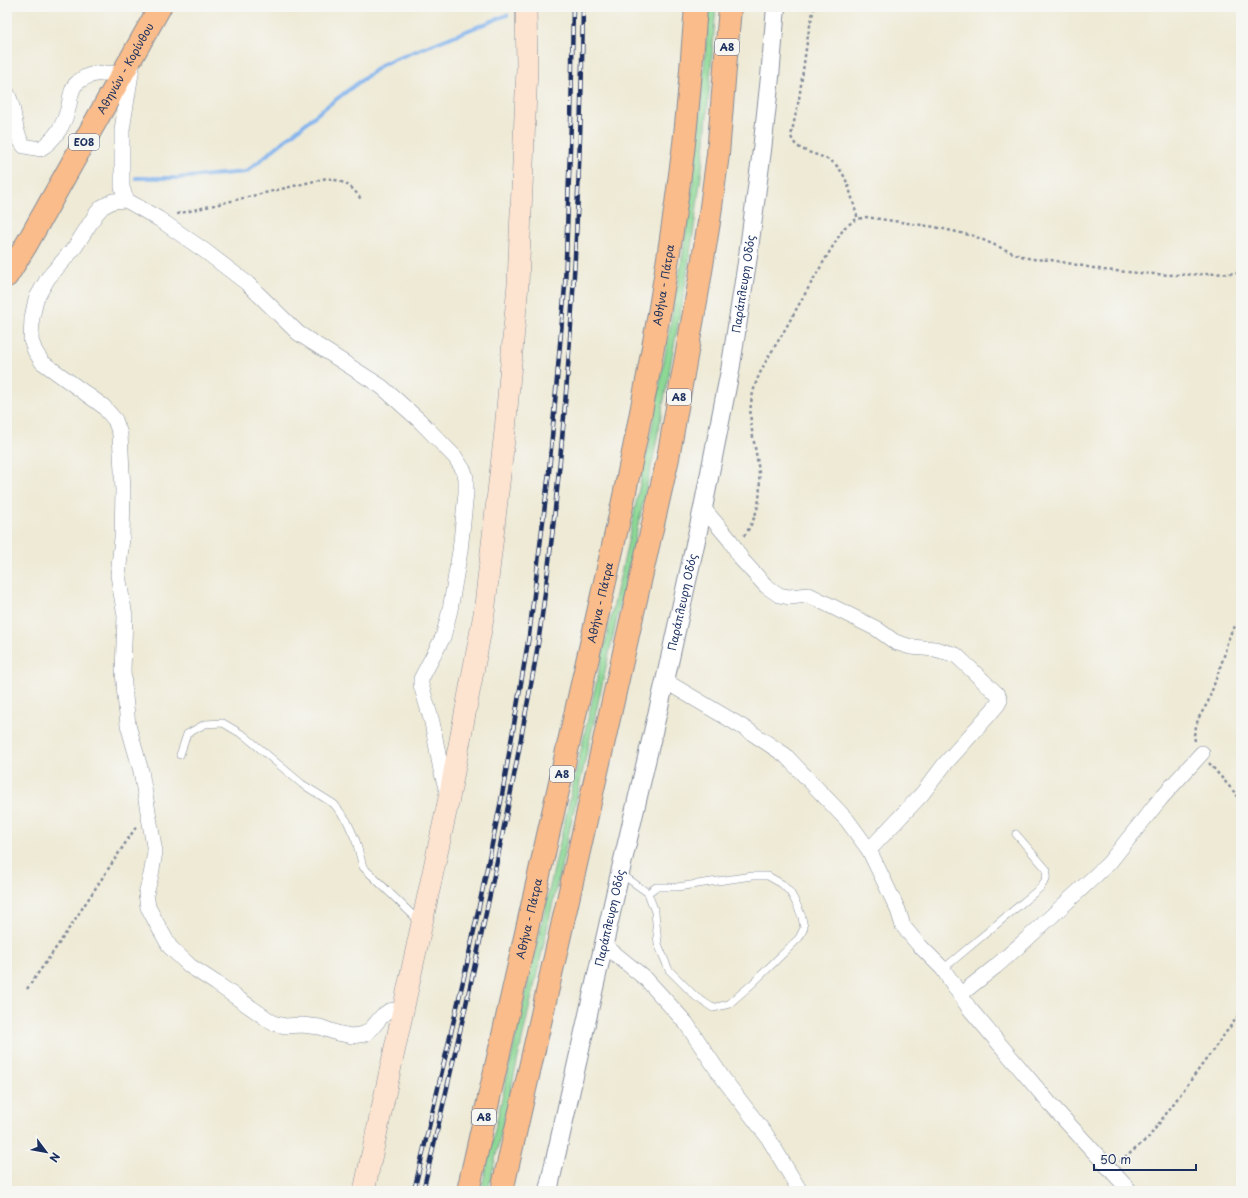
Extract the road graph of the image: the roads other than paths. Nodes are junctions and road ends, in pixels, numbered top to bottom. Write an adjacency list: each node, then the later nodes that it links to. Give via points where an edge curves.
1 (160, 7): 8 (main road, Αθηνών - Κορίνθου / ΕΟ8)
2 (526, 7): 17 (main road, via 527,68 518,284 506,424 484,614)
3 (692, 7): 7 (main road)
4 (696, 7): 7 (main road, Αθήνα - Πάτρα / Α8)
5 (730, 7): 29 (main road, Α8, via 718,154 698,290 668,458)
6 (776, 7): 13 (street, Παράπλευρη Οδός, via 770,84 748,256 730,370)
7 (694, 29): 28 (main road, Αθήνα - Πάτρα / Α8, via 684,150 640,419)
8 (136, 50): 9 (main road, Αθηνών - Κορίνθου / ΕΟ8); 11 (street, via 122,130 122,187)
9 (122, 74): 10 (street, via 98,73 75,85 62,125 48,144 40,149 24,146 18,138 14,113); 12 (main road, Αθηνών - Κορίνθου / ΕΟ8)
10 (7, 93)
11 (126, 200): 17 (street, via 159,219 248,284 298,333 388,392 455,457 464,471 466,493 450,610 443,637 421,679); 26 (street, via 113,201 102,207 75,247 48,278 36,299 31,340 42,362 103,406 115,420 120,434 123,490 118,575 125,616 125,696 128,725 141,771 155,852 146,894 148,907 170,947 190,966 273,1024 320,1027 352,1036 365,1034 389,1011)
12 (7, 276)
13 (703, 508): 14 (street, Παράπλευρη Οδός); 19 (street, via 730,540 742,560 766,586 779,595 809,595 877,629 895,642 956,655 998,694 998,704 922,794)
14 (665, 681): 19 (street, via 785,755 847,820); 20 (street, Παράπλευρη Οδός)
15 (1202, 753): 25 (street, via 1161,798 1109,863 996,967)
16 (180, 755): 22 (lane, via 187,734 205,724 223,723 245,736 302,784 334,804 348,821 363,867)
17 (449, 798): 22 (main road)
18 (1016, 834): 24 (lane, via 1047,870 1046,879 1040,888)
19 (869, 850): 24 (street, via 903,926)
20 (620, 873): 21 (lane); 23 (street, Παράπλευρη Οδός)
21 (648, 893): 21 (lane, via 655,912 658,944 669,970 696,998 713,1008 729,1004 752,984 799,938 804,928 802,917 790,892 768,876 677,887 656,887)
22 (421, 924): 26 (main road)
23 (604, 945): 30 (street, Παράπλευρη Οδός); 31 (street, via 646,979 686,1023 722,1077 767,1136)
24 (943, 969): 25 (street)
25 (961, 994): 32 (street, via 1051,1105)
26 (403, 1008): 27 (main road)
27 (364, 1191)
28 (468, 1191)
29 (502, 1191)
30 (548, 1191)
31 (800, 1191)
32 (1130, 1191)

